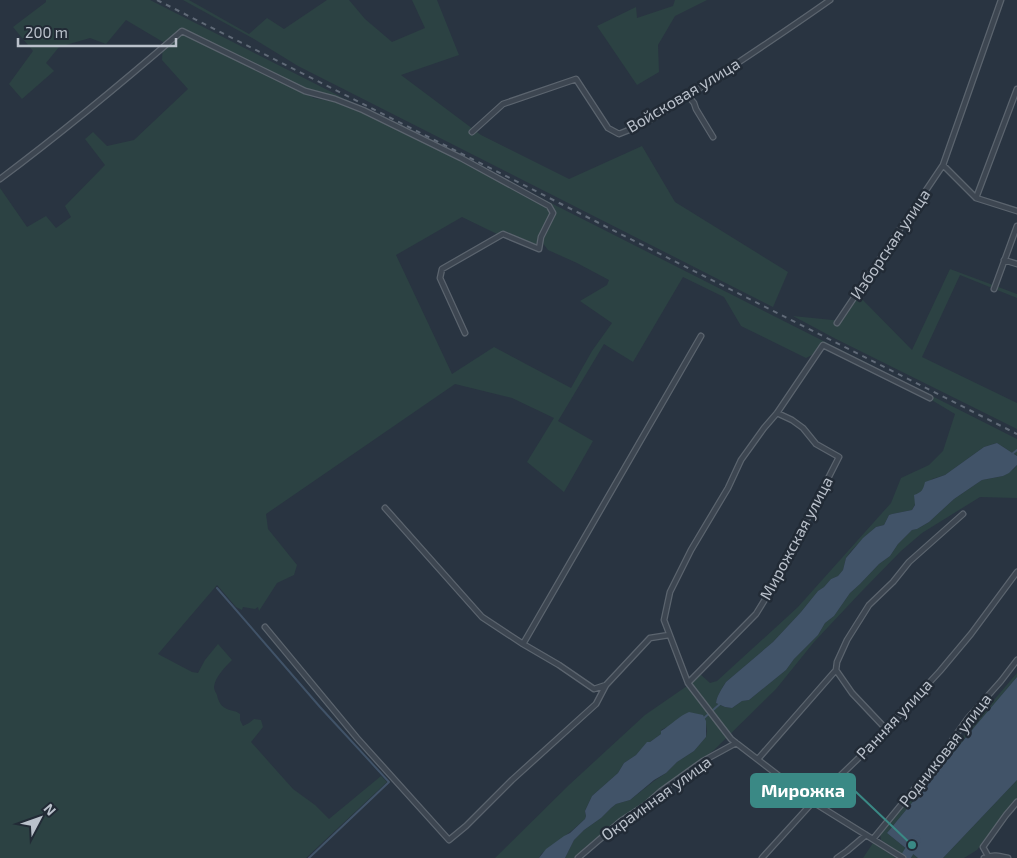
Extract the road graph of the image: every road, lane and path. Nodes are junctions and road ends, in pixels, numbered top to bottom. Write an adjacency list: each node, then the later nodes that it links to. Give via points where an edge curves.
1 (830, 0): 4 (street, Войсковая улица)
2 (1001, 0): 7 (street, Изборская улица)
3 (1017, 89): 9 (street)
4 (688, 96): 5 (street, Войсковая улица, via 619,134 608,128 576,79 503,104); 6 (street)
5 (472, 132)
6 (713, 137)
7 (943, 165): 9 (street); 15 (street, Изборская улица)
8 (0, 179): 16 (street, via 88,111 182,31 305,91 363,110 461,158 548,206 553,214 541,237 539,249 503,234 442,269 440,278)
9 (976, 198): 10 (street)
10 (1017, 211)
11 (1017, 226): 12 (street)
12 (1004, 260): 13 (street); 14 (street)
13 (1017, 264)
14 (994, 289)
15 (837, 323)
16 (465, 333)
17 (701, 336): 25 (street)
18 (930, 398): 19 (street, via 823,345)
19 (777, 413): 24 (street, via 741,460 690,550 670,592 664,620); 28 (street, Мирожская улица, via 803,428 816,444 840,457 756,614)
20 (385, 508): 25 (street, via 482,617)
21 (963, 514): 27 (street, via 909,562 869,605 847,640)
22 (1017, 572): 30 (street, Ранняя улица, via 971,634)
23 (265, 627): 29 (street, via 357,738 449,840 596,704)
24 (669, 634): 28 (street); 29 (street, via 650,638)
25 (522, 644): 29 (street, via 594,689)
26 (1017, 660): 36 (street, Родниковая улица)
27 (836, 670): 30 (street, via 852,693); 32 (street)
28 (688, 683): 31 (street)
29 (606, 685)
30 (886, 729): 33 (street, Ранняя улица)
31 (736, 743): 32 (street); 39 (street, Окраинная улица, via 703,761 661,791)
32 (758, 759): 33 (street)
33 (813, 802): 35 (street); 37 (street, Ранняя улица)
34 (1017, 802): 38 (street, via 983,847)
35 (866, 834): 36 (street); 40 (street)
36 (872, 839): 41 (street)
37 (765, 857)
38 (986, 857): 42 (street)
39 (578, 858)
40 (837, 858)
41 (903, 858)
42 (1008, 858)

